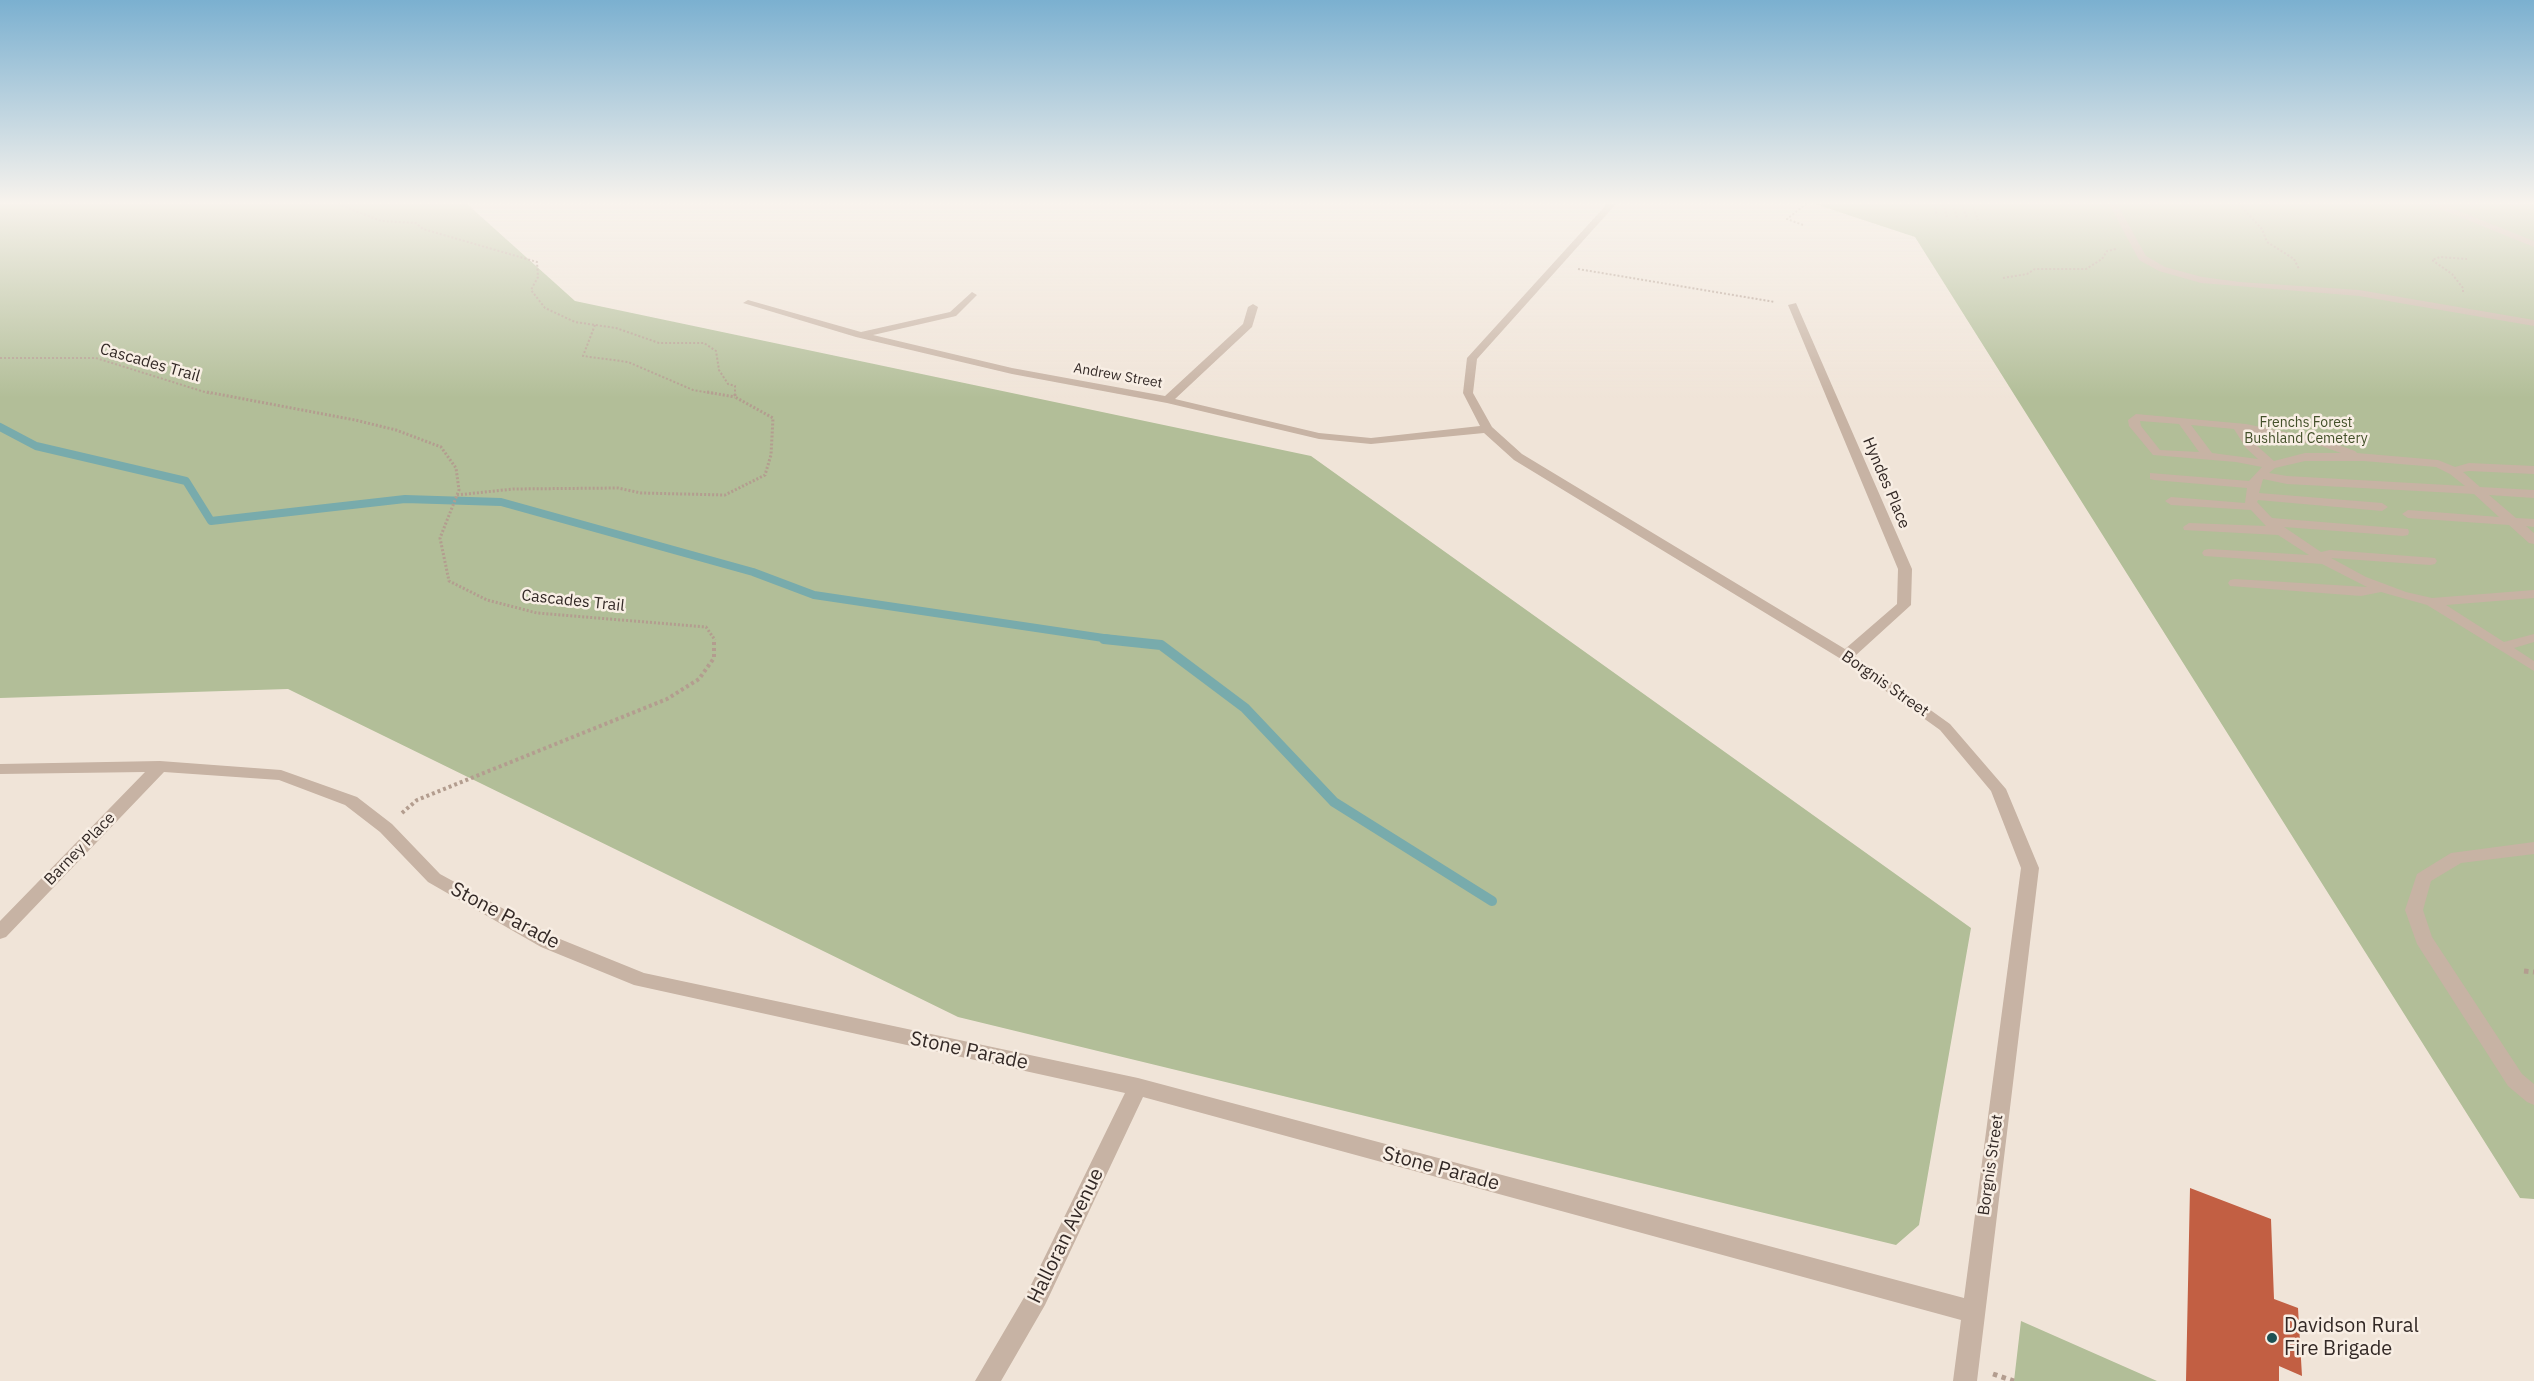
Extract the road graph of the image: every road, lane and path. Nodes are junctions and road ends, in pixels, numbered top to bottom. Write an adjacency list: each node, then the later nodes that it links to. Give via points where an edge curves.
1 (537, 268): 16 (path, via 531,290 545,308 575,322)
2 (1554, 268): 23 (street, Borgnis Street, via 1472,358 1468,393)
3 (1570, 268): 12 (path)
4 (2087, 268): 8 (path, via 2036,269)
5 (2161, 268): 9 (street, via 2201,280)
6 (2298, 268): 9 (path)
7 (2444, 268): 14 (path, via 2463,288)
8 (2003, 278)
9 (2312, 290): 14 (street, via 2360,293)
10 (972, 296): 17 (street, via 953,314)
11 (748, 303): 17 (street, Andrew Street)
12 (1793, 306): 53 (street, Hyndes Place, via 1905,569 1904,605)
13 (1253, 307): 20 (street, via 1248,325)
14 (2463, 311): 15 (street)
15 (2534, 323)
16 (595, 325): 19 (path, via 659,343 704,343 716,351 718,370 728,384 735,386); 19 (path, via 583,356 628,362 693,390)
17 (860, 335): 20 (street, Andrew Street, via 1012,371)
18 (0, 358): 33 (path, Cascades Trail, via 96,358 212,394 396,430 441,447 456,468)
19 (735, 397): 33 (path, via 773,418 771,455 765,475 725,495 641,493 618,488 513,489)
20 (1167, 400): 23 (street, Andrew Street, via 1319,436 1371,441)
21 (2182, 421): 22 (street); 24 (street); 24 (street, via 2136,417 2134,420 2157,453)
22 (2238, 426): 25 (street, via 2324,443); 26 (street, via 2250,446)
23 (1487, 429): 53 (street, Borgnis Street, via 1518,457)
24 (2208, 456): 26 (street)
25 (2364, 457): 26 (street, via 2305,457); 28 (street, via 2438,464)
26 (2271, 465): 30 (street)
27 (2534, 470): 28 (street, via 2469,467)
28 (2454, 471): 31 (street)
29 (2154, 476): 30 (street)
30 (2255, 491): 31 (street, via 2287,480); 34 (street); 35 (street); 37 (street)
31 (2476, 491): 32 (street); 38 (street)
32 (2534, 494)
33 (458, 495): 57 (path, Cascades Trail, via 440,538 449,581 487,600 537,613 706,627 717,640 714,658 699,679 667,699 417,800)
34 (2171, 501)
35 (2382, 507)
36 (2408, 514): 38 (street)
37 (2268, 522): 41 (street); 42 (street)
38 (2511, 522): 39 (street); 43 (street)
39 (2534, 523)
40 (2189, 527): 41 (street)
41 (2282, 531): 45 (street)
42 (2403, 532)
43 (2534, 540)
44 (2209, 553): 45 (street)
45 (2322, 558): 46 (street, via 2330,554); 48 (street)
46 (2430, 561)
47 (2235, 583): 48 (street, via 2361,592)
48 (2382, 588): 50 (street)
49 (2534, 594): 50 (street)
50 (2432, 602): 52 (street)
51 (2534, 638): 52 (street)
52 (2502, 647): 54 (street)
53 (1846, 656): 64 (street, Borgnis Street, via 1945,727 1998,789 2030,868)
54 (2534, 667)
55 (160, 766): 56 (street, Stone Parade); 57 (street, Stone Parade, via 281,775 351,801); 59 (street, Barney Place)
56 (0, 769)
57 (386, 828): 62 (street, Stone Parade, via 434,878 548,942 641,980)
58 (2534, 848): 63 (street, via 2457,857 2424,878 2414,910 2423,939 2515,1080)
59 (0, 932)
60 (2524, 971): 61 (path)
61 (2534, 972)
62 (1138, 1087): 64 (street, Stone Parade); 65 (street, Halloran Avenue, via 1037,1298)
63 (2534, 1096)
64 (1973, 1312): 66 (street, Borgnis Street)
65 (987, 1381)
66 (1965, 1381)

